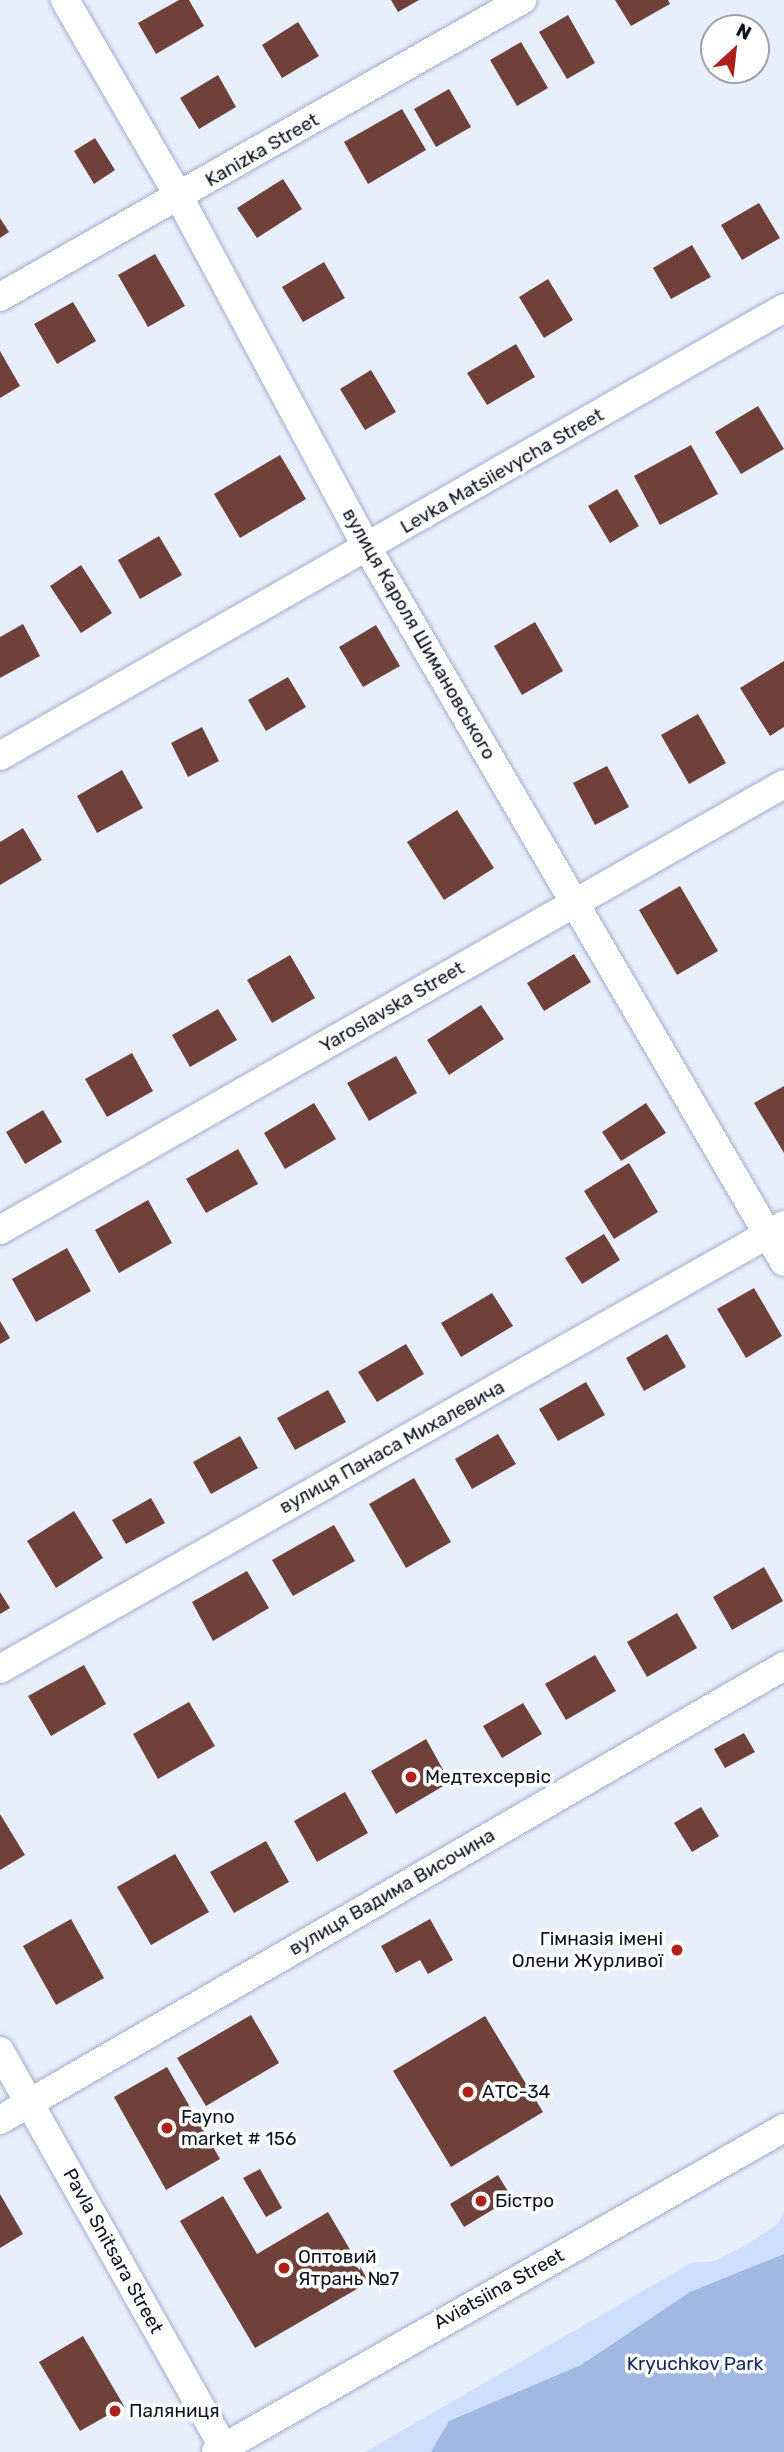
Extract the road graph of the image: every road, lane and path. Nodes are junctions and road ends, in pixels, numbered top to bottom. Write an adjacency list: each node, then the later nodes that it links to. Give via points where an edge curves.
1 (65, 0): 3 (street, вулиця Кароля Шимановського)
2 (522, 0): 3 (street, Kanizka Street)
3 (178, 198): 4 (street, Kanizka Street); 6 (street, вулиця Кароля Шимановського)
4 (0, 298)
5 (784, 308): 6 (street, Levka Matsiievycha Street)
6 (368, 549): 7 (street, Levka Matsiievycha Street); 9 (street, вулиця Кароля Шимановського)
7 (0, 756)
8 (784, 784): 9 (street, Yaroslavska Street)
9 (574, 904): 10 (street, Yaroslavska Street); 11 (street, вулиця Кароля Шимановського)
10 (0, 1230)
11 (776, 1230): 12 (street, вулиця Кароля Шимановського); 14 (street, вулиця Панаса Михалевича)
12 (784, 1262)
13 (784, 1666): 16 (street, вулиця Вадима Височина)
14 (0, 1669)
15 (0, 2051): 16 (street, Pavla Snitsara Street)
16 (29, 2102): 17 (street, вулиця Вадима Височина); 19 (street, Pavla Snitsara Street)
17 (0, 2120)
18 (784, 2129): 19 (street, Aviatsiina Street)
19 (221, 2451)

